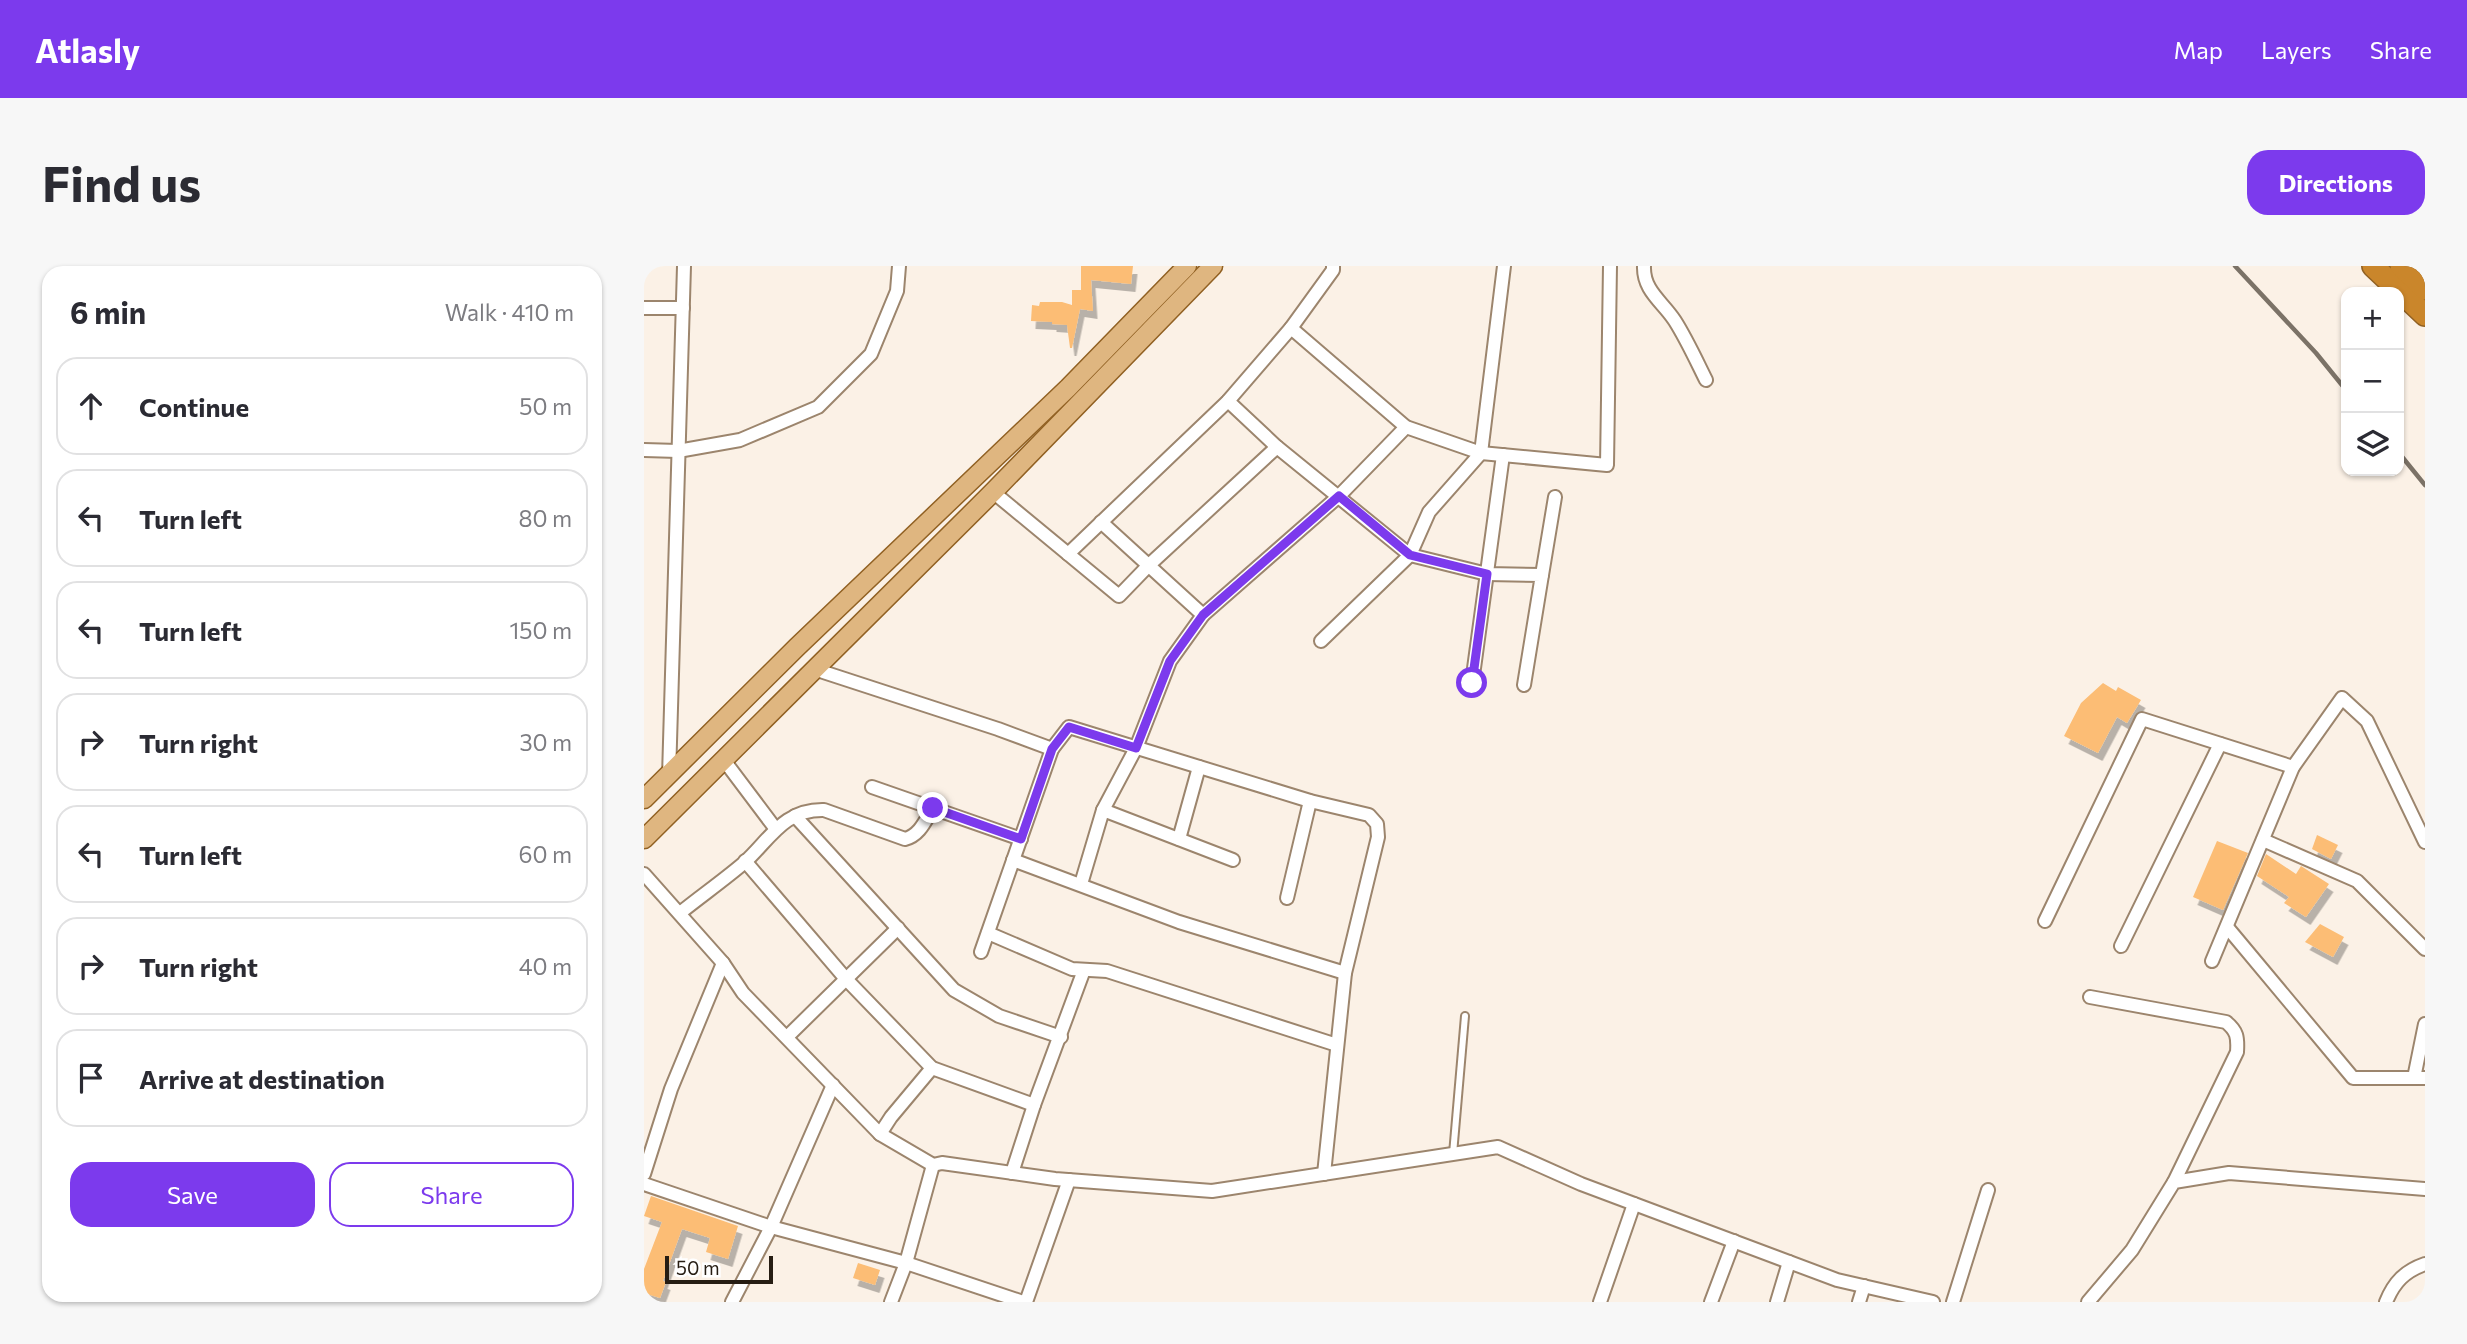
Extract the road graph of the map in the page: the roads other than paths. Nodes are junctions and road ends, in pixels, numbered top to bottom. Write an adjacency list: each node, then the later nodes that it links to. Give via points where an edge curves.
1 (684, 266): 12 (street)
2 (899, 266): 21 (street, via 897,291 871,354 817,407 740,440)
3 (1187, 266): 44 (main road)
4 (1213, 266): 24 (main road)
5 (1333, 266): 15 (street)
6 (1504, 266): 22 (street)
7 (1610, 266): 23 (street, via 1607,465)
8 (1643, 266): 16 (street, via 1645,282 1674,319)
9 (2373, 266): 14 (highway)
10 (2401, 266): 11 (highway)
11 (2425, 289)
12 (683, 307): 13 (street); 21 (street)
13 (644, 308)
14 (2425, 316)
15 (1291, 328): 17 (street); 18 (street)
16 (1706, 380)
17 (1228, 401): 19 (street); 27 (street)
18 (1406, 427): 22 (street); 25 (street)
19 (1277, 447): 25 (street); 30 (street)
20 (644, 450): 21 (street)
21 (678, 451): 44 (street)
22 (1481, 453): 23 (street); 29 (street, via 1429,512)
23 (1503, 455): 31 (street)
24 (993, 492): 28 (street); 35 (main road)
25 (1339, 496): 29 (street); 33 (street)
26 (1555, 497): 32 (street)
27 (1101, 522): 28 (street); 30 (street)
28 (1068, 554): 30 (street, via 1119,596)
29 (1410, 555): 31 (street); 34 (street)
30 (1149, 565): 33 (street)
31 (1487, 574): 32 (street); 36 (street)
32 (1542, 575): 37 (street)
33 (1203, 615): 39 (street, via 1170,661)
34 (1321, 641)
35 (814, 669): 40 (street); 41 (main road)
36 (1472, 683)
37 (1524, 685)
38 (2220, 744): 43 (street); 64 (street, via 2143,719); 68 (street)
39 (1136, 748): 40 (street, via 1069,727); 42 (street); 49 (street)
40 (1052, 749): 53 (street)
41 (723, 759): 51 (street); 52 (main road)
42 (1199, 767): 47 (street); 54 (street)
43 (2293, 767): 55 (street); 56 (street, via 2342,698 2367,721)
44 (669, 776): 46 (main road)
45 (872, 787): 48 (street)
46 (644, 799)
47 (1310, 802): 62 (street); 74 (street, via 1369,816 1377,824 1378,837)
48 (933, 808): 50 (street, via 919,831 905,839 824,810); 53 (street)
49 (1103, 810): 54 (street); 61 (street)
50 (795, 816): 51 (street); 66 (street)
51 (775, 828): 59 (street)
52 (644, 839)
53 (1021, 839): 58 (street)
54 (1180, 839): 57 (street)
55 (2263, 840): 65 (street); 69 (street, via 2357,881)
56 (2425, 842)
57 (1233, 859)
58 (1013, 860): 61 (street); 67 (street)
59 (746, 861): 63 (street); 75 (street)
60 (644, 874): 63 (street)
61 (1081, 884): 74 (street, via 1179,922)
62 (1287, 898)
63 (680, 913): 72 (street)
64 (2045, 921)
65 (2227, 927): 71 (street); 83 (street, via 2353,1078)
66 (898, 928): 75 (street); 80 (street, via 954,990 999,1016)
67 (988, 933): 70 (street); 73 (street)
68 (2121, 946)
69 (2425, 949)
70 (981, 952)
71 (2212, 961)
72 (723, 963): 79 (street, via 743,993); 90 (street, via 671,1089)
73 (1084, 970): 80 (street); 81 (street, via 1107,971)
74 (1345, 973): 81 (street)
75 (846, 979): 79 (street); 82 (street)
76 (2090, 997): 93 (street, via 2226,1022 2235,1029 2237,1052)
77 (1465, 1016): 87 (lane)
78 (2425, 1024): 83 (street)
79 (788, 1036): 84 (street)
80 (1061, 1037): 85 (street)
81 (1337, 1045): 91 (street)
82 (932, 1068): 85 (street); 86 (street)
83 (2419, 1078)
84 (834, 1085): 86 (street); 98 (street)
85 (1034, 1105): 89 (street)
86 (880, 1133): 88 (street)
87 (1453, 1155): 91 (street); 97 (street, via 1498,1147)
88 (933, 1165): 89 (street); 101 (street)
89 (1013, 1173): 92 (street)
90 (644, 1174)
91 (1324, 1174): 92 (street, via 1212,1191)
92 (1069, 1180): 106 (street)
93 (2174, 1182): 95 (street, via 2229,1173); 113 (street, via 2132,1250)
94 (644, 1184): 98 (street)
95 (2425, 1189)
96 (1988, 1190): 112 (street)
97 (1634, 1204): 99 (street); 107 (street)
98 (771, 1227): 101 (street); 104 (street)
99 (1734, 1241): 100 (street); 108 (street)
100 (1789, 1262): 103 (street); 109 (street)
101 (906, 1263): 105 (street); 106 (street)
102 (2425, 1264): 114 (street, via 2396,1282)
103 (1864, 1286): 110 (street); 111 (street)
104 (732, 1302)
105 (891, 1302)
106 (1024, 1302)
107 (1601, 1302)
108 (1711, 1302)
109 (1777, 1302)
110 (1859, 1302)
111 (1933, 1302)
112 (1953, 1302)
113 (2088, 1302)
114 (2386, 1302)

